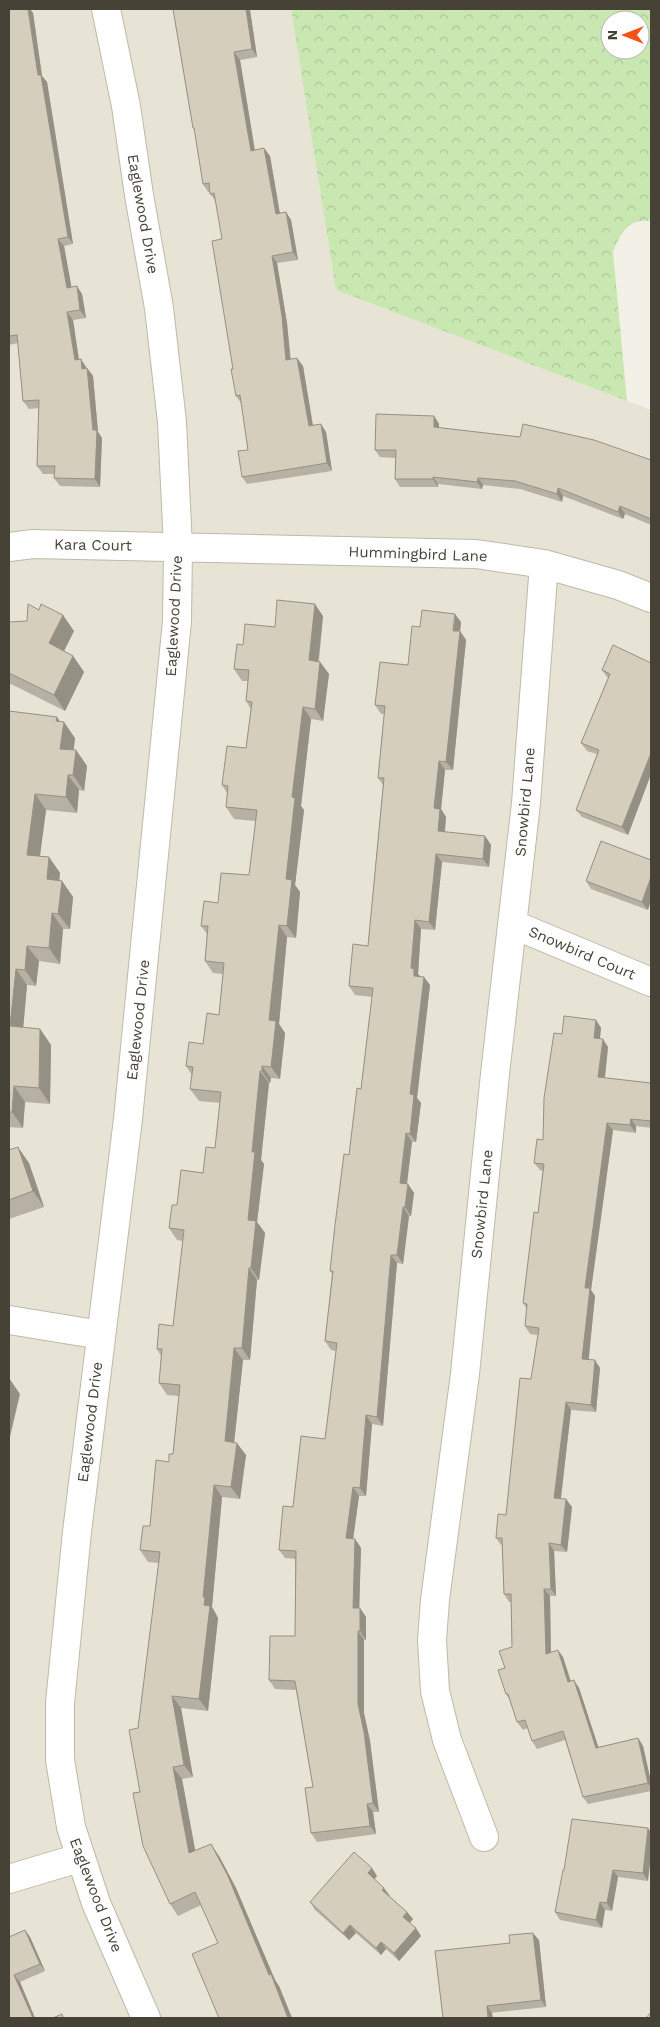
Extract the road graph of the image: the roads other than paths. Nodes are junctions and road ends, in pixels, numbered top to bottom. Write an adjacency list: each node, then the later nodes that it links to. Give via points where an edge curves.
1 (106, 9): 3 (street, Eaglewood Drive, via 126,106 159,308 172,422)
2 (9, 547): 3 (street, Kara Court, via 33,544)
3 (178, 547): 4 (street, Hummingbird Lane, via 476,554); 9 (street, Eaglewood Drive, via 175,641 128,1119)
4 (544, 564): 5 (street, Hummingbird Lane); 6 (street, Snowbird Lane, via 526,803)
5 (651, 598)
6 (512, 924): 7 (street, Snowbird Court); 10 (street, Snowbird Lane, via 465,1374 432,1640 436,1691 447,1740)
7 (651, 982)
8 (9, 1320): 9 (street)
9 (101, 1335): 11 (street, Eaglewood Drive, via 60,1703 60,1760 70,1827)
10 (484, 1836)
11 (79, 1858): 12 (street); 13 (street, Eaglewood Drive)
12 (9, 1879)
13 (146, 2018)

